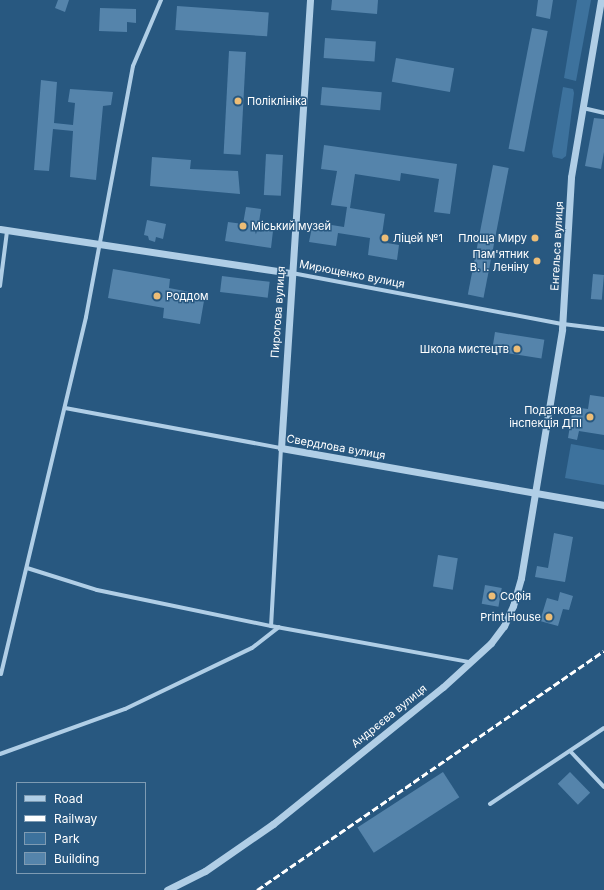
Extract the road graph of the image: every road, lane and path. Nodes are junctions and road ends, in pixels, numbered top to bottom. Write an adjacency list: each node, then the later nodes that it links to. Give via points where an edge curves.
1 (161, 0): 7 (street, via 133,66)
2 (310, 0): 8 (street, Пирогова вулиця)
3 (601, 0): 4 (street, Енгельса вулиця)
4 (583, 108): 5 (street); 10 (street, Енгельса вулиця, via 571,177)
5 (604, 113)
6 (3, 230): 7 (street, Мирющенко вулиця); 9 (street)
7 (100, 246): 8 (street, Мирющенко вулиця); 12 (street)
8 (292, 273): 10 (street, Мирющенко вулиця); 13 (street, Пирогова вулиця)
9 (0, 286)
10 (563, 324): 11 (street, Мирющенко вулиця); 14 (street, Енгельса вулиця)
11 (604, 329)
12 (65, 408): 13 (street, Свердлова вулиця); 16 (street)
13 (281, 448): 14 (street, Свердлова вулиця); 17 (street, Пирогова вулиця)
14 (536, 494): 15 (street, Свердлова вулиця); 19 (street, Андрєєва вулиця, via 521,578 513,606 491,643)
15 (604, 505)
16 (27, 568): 17 (street, via 97,590); 20 (street)
17 (271, 626): 18 (street)
18 (279, 627): 19 (street); 23 (street, via 252,648 125,709)
19 (470, 662): 26 (street, Андрєєва вулиця, via 273,824 205,871)
20 (1, 674)
21 (604, 728): 22 (street)
22 (571, 752): 24 (street); 25 (street)
23 (0, 754)
24 (604, 787)
25 (490, 804)
26 (167, 890)

